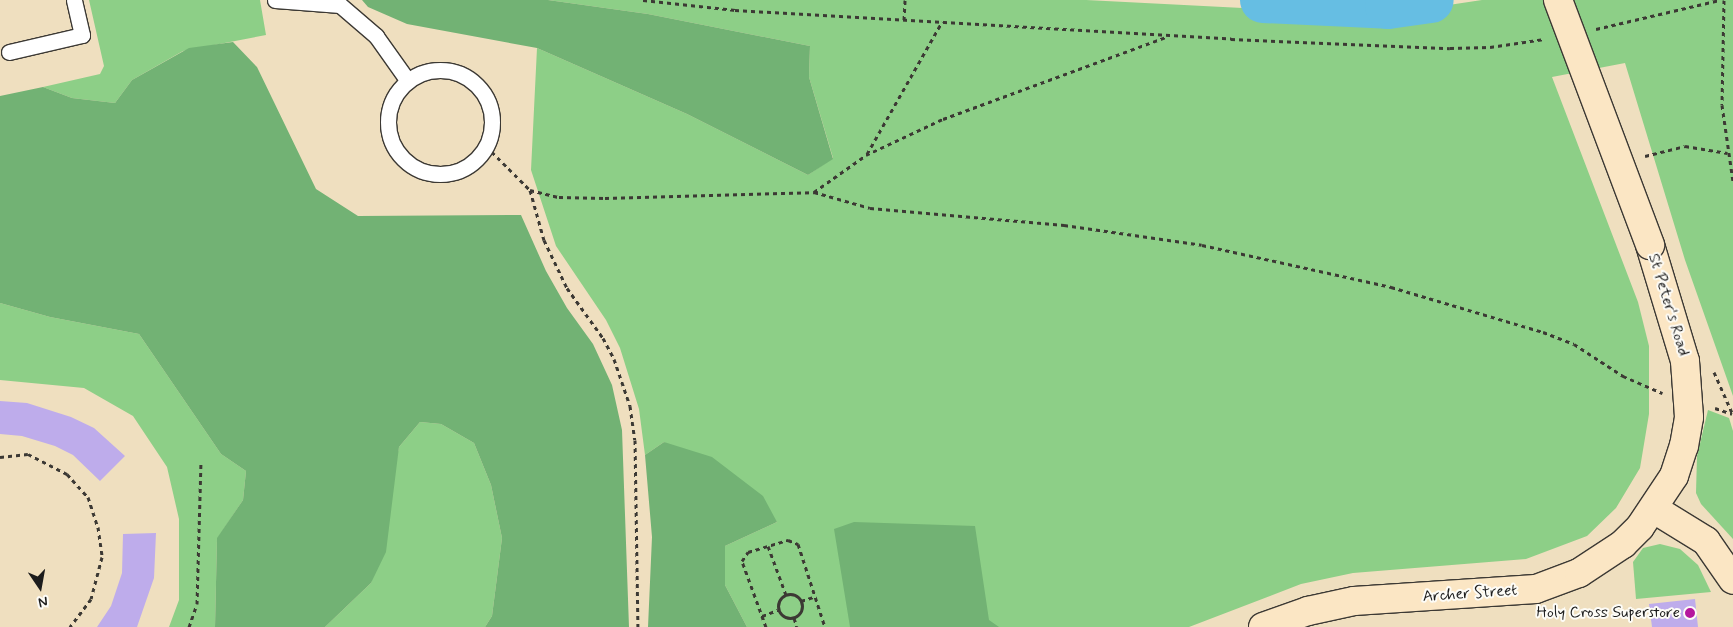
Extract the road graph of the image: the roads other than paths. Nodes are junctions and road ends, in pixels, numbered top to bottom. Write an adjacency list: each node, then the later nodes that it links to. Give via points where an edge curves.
1 (74, 0): 4 (lane, via 82,35)
2 (275, 0): 5 (lane, via 340,5 376,36)
3 (1558, 0): 6 (main road, St Peter's Road, bridge, via 1650,245 1699,406 1680,462)
4 (9, 52)
5 (408, 81): 5 (lane, via 424,72 442,70 459,73 474,82 492,112 492,130 486,146 475,160 447,173 420,170 396,148 389,129 392,102)
6 (1654, 509): 7 (main road, via 1691,529 1706,542); 8 (main road, Archer Street, via 1622,544 1600,561 1579,573 1536,589 1354,601 1308,611)
7 (1733, 580)
8 (1263, 627)

